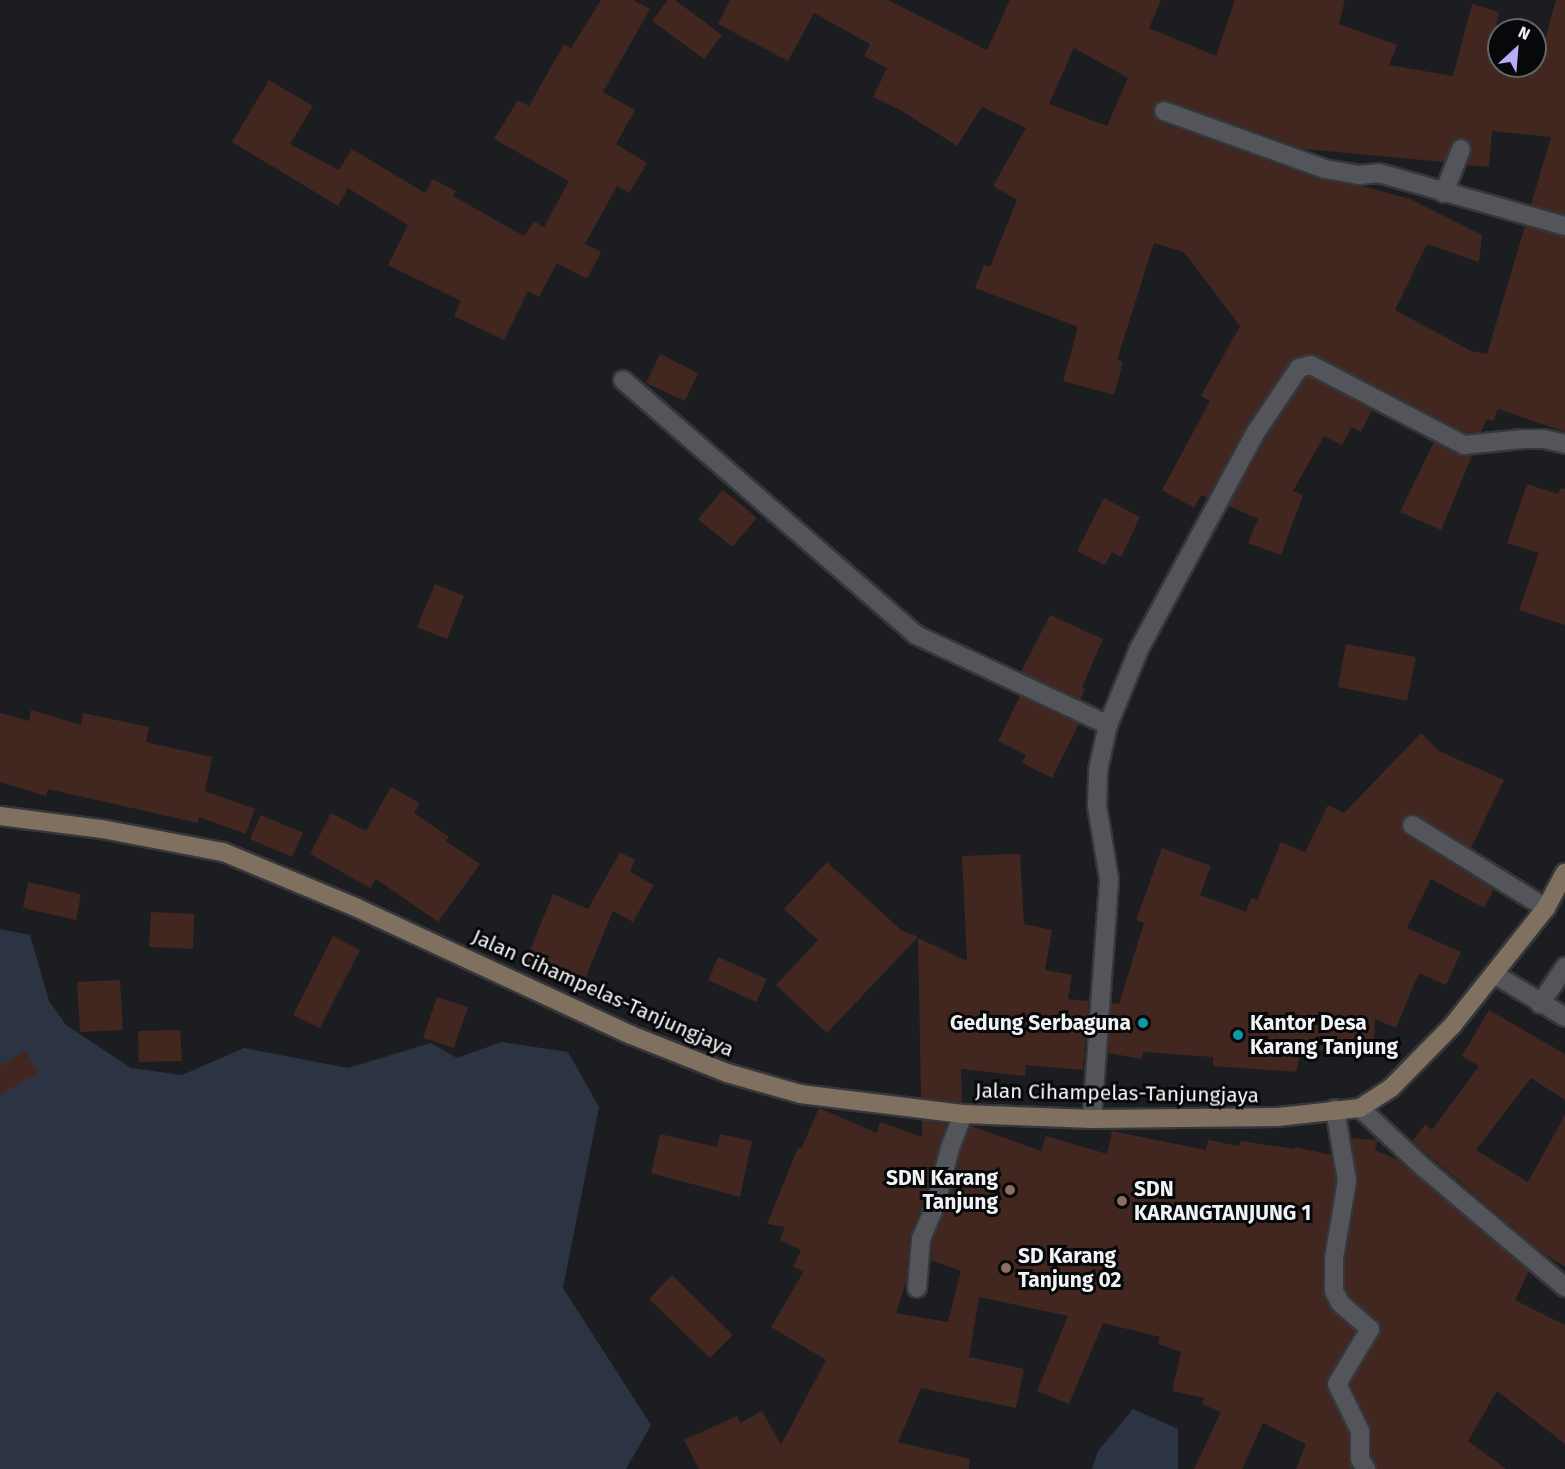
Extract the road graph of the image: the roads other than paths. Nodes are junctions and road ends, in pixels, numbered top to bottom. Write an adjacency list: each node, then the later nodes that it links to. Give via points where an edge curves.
1 (1164, 111): 3 (street, via 1325,169 1358,175 1379,173)
2 (1461, 149): 3 (street)
3 (1444, 193): 4 (street)
4 (1565, 226)
5 (623, 380): 7 (street, via 916,635)
6 (1565, 444): 7 (street, via 1524,439 1464,445 1311,366 1299,368 1256,432 1138,649)
7 (1108, 725): 19 (street, via 1098,770 1097,806 1109,879)
8 (0, 816): 18 (main road, Jalan Cihampelas-Tanjungjaya, via 102,829 223,852 355,907 631,1035 727,1073 800,1094)
9 (1412, 825): 11 (street)
10 (1565, 873): 11 (main road, Jalan Cihampelas-Tanjungjaya)
11 (1546, 908): 13 (main road, Jalan Cihampelas-Tanjungjaya)
12 (1565, 967): 14 (street)
13 (1494, 974): 14 (street); 16 (main road, Jalan Cihampelas-Tanjungjaya, via 1452,1026 1391,1088)
14 (1540, 1004): 15 (street)
15 (1565, 1017)
16 (1360, 1108): 17 (main road, Jalan Cihampelas-Tanjungjaya); 20 (street, via 1424,1168)
17 (1335, 1110): 19 (main road, Jalan Cihampelas-Tanjungjaya, via 1278,1117); 22 (street, via 1347,1181 1334,1258 1334,1291 1340,1303 1370,1329 1337,1384 1360,1431 1360,1460)
18 (963, 1114): 19 (main road, Jalan Cihampelas-Tanjungjaya); 21 (street, via 921,1239)
19 (1092, 1119)
20 (1565, 1287)
21 (916, 1288)
22 (1366, 1469)

